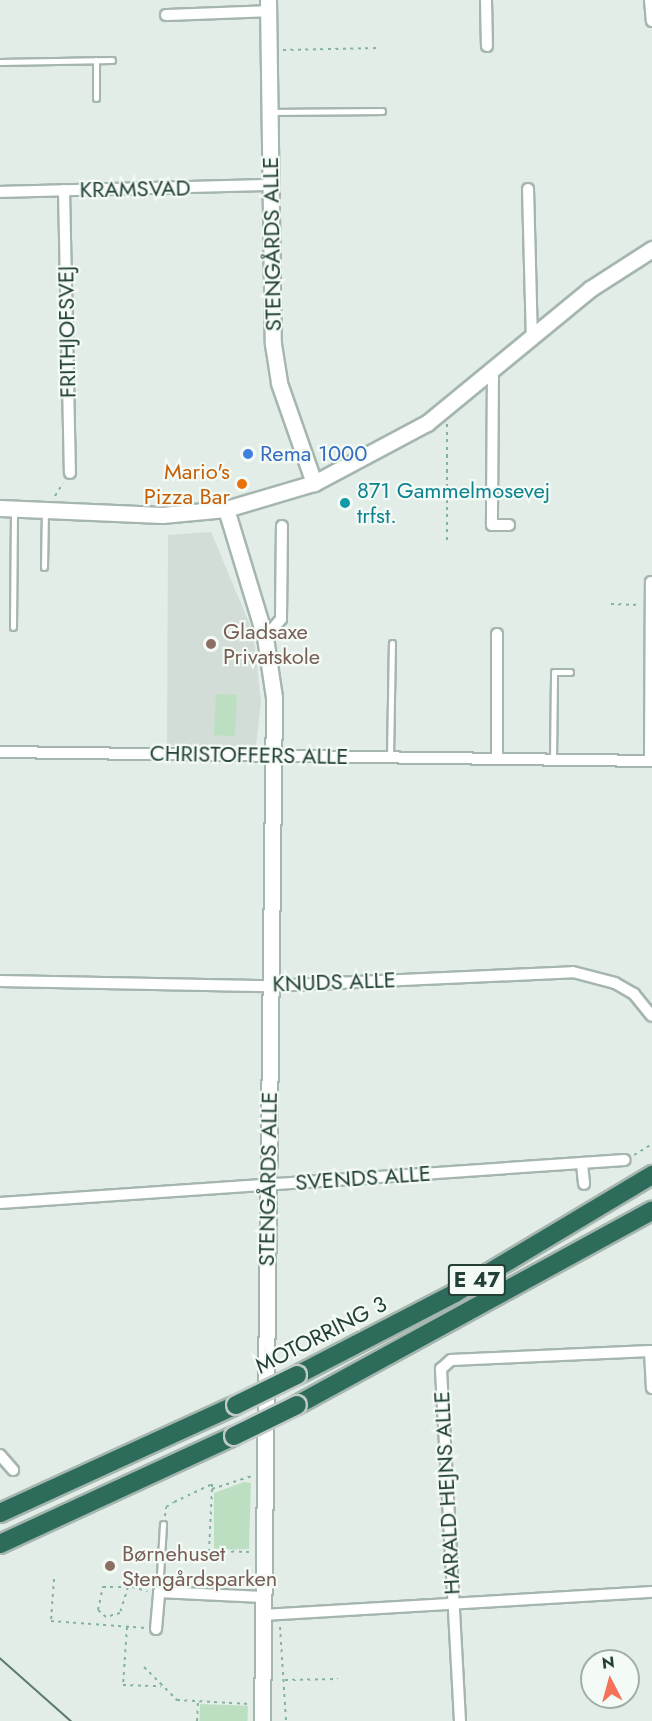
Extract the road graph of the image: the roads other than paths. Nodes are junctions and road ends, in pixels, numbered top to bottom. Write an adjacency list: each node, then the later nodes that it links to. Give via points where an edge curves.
1 (486, 0): 6 (street)
2 (650, 0): 5 (street)
3 (268, 6): 4 (street); 12 (street, STENGÅRDS ALLE)
4 (166, 15)
5 (652, 21)
6 (487, 46)
7 (96, 60): 8 (lane); 9 (lane); 10 (lane)
8 (112, 60)
9 (0, 62)
10 (96, 98)
11 (382, 111): 12 (lane)
12 (271, 112): 13 (street, STENGÅRDS ALLE)
13 (270, 185): 15 (street, KRAMSVAD); 21 (street, STENGÅRDS ALLE, via 273,344 279,383)
14 (528, 189): 18 (street)
15 (64, 190): 16 (street, KRAMSVAD); 20 (street, FRITHJOFSVEJ)
16 (0, 192)
17 (652, 249): 18 (street, via 590,289)
18 (532, 337): 19 (street)
19 (493, 369): 21 (street, via 444,411 371,457); 25 (street, via 492,525)
20 (70, 473)
21 (314, 483): 23 (street)
22 (7, 508): 24 (street); 30 (lane)
23 (226, 508): 24 (street, via 162,514); 32 (street, STENGÅRDS ALLE)
24 (45, 510): 27 (lane)
25 (509, 525)
26 (282, 526): 32 (street, via 281,619)
27 (44, 567)
28 (651, 582): 29 (street)
29 (651, 605): 40 (street)
30 (13, 627)
31 (497, 634): 38 (street)
32 (265, 637): 36 (street, STENGÅRDS ALLE, via 274,697)
33 (392, 643): 37 (lane)
34 (570, 672): 39 (lane, via 554,672)
35 (0, 752): 36 (street, CHRISTOFFERS ALLE)
36 (273, 755): 37 (street, CHRISTOFFERS ALLE); 42 (street, STENGÅRDS ALLE)
37 (390, 756): 38 (street, CHRISTOFFERS ALLE)
38 (497, 758): 39 (street, CHRISTOFFERS ALLE)
39 (553, 759): 40 (street, CHRISTOFFERS ALLE)
40 (651, 761)
41 (0, 981): 42 (street, KNUDS ALLE)
42 (270, 986): 43 (street, KNUDS ALLE, via 573,972 615,982 634,994); 47 (street, STENGÅRDS ALLE)
43 (652, 1016)
44 (625, 1160): 45 (street, SVENDS ALLE)
45 (582, 1164): 47 (street, SVENDS ALLE); 48 (street)
46 (652, 1175): 54 (highway, MOTORRING 3 / E 47, bridge, via 455,1293 297,1375)
47 (268, 1184): 49 (street, SVENDS ALLE); 59 (street, STENGÅRDS ALLE)
48 (584, 1184)
49 (0, 1203)
50 (652, 1211): 56 (highway, E 47, bridge, via 297,1405)
51 (652, 1388): 60 (street, HARALD HEJNS ALLE, via 650,1351 451,1360 441,1369)
52 (0, 1455): 53 (street)
53 (13, 1470)
54 (0, 1513)
55 (163, 1524): 57 (lane)
56 (0, 1544)
57 (159, 1592): 59 (street); 62 (street)
58 (652, 1592): 60 (street)
59 (263, 1597): 61 (street, STENGÅRDS ALLE)
60 (453, 1604): 61 (street); 64 (street, HARALD HEJNS ALLE)
61 (263, 1615): 63 (street, STENGÅRDS ALLE)
62 (156, 1629)
63 (262, 1721)
64 (460, 1721)

